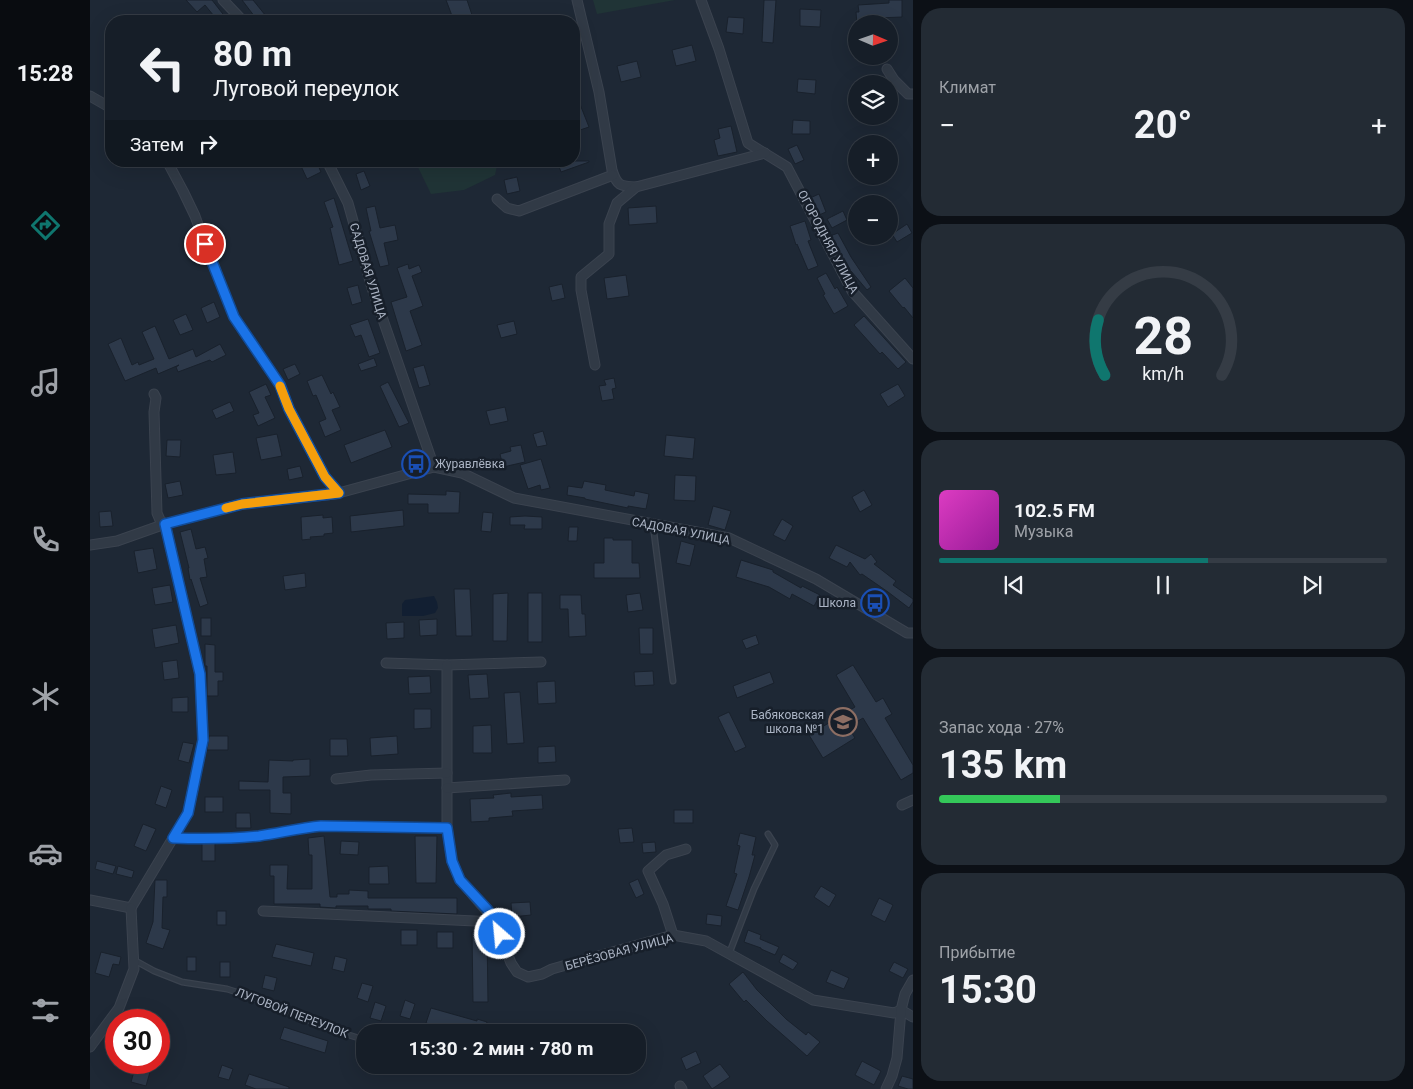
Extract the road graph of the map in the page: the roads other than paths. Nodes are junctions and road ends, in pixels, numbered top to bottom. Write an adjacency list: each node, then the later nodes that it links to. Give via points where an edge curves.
1 (223, 0): 4 (street)
2 (577, 0): 12 (street, via 599,92)
3 (700, 0): 9 (street, via 719,48 748,143)
4 (237, 15)
5 (887, 69): 6 (street, via 908,94)
6 (913, 94)
7 (90, 96): 8 (street)
8 (105, 105)
9 (765, 153): 13 (street); 16 (street, ОГОРОДНЯЯ УЛИЦА, via 787,167 852,291)
10 (170, 167): 21 (street, via 195,216 234,317 280,385 325,477)
11 (330, 167): 20 (street, САДОВАЯ УЛИЦА, via 348,203 372,288)
12 (613, 175): 13 (street, via 622,186); 14 (street, via 519,211 507,208)
13 (636, 187): 18 (street, via 616,203 609,224 609,254 582,277 581,290)
14 (497, 198)
15 (913, 344): 16 (street)
16 (905, 350): 17 (street, ОГОРОДНЯЯ УЛИЦА)
17 (913, 359)
18 (595, 365)
19 (154, 394): 22 (street, via 157,513)
20 (434, 467): 21 (street, САДОВАЯ УЛИЦА); 23 (street, САДОВАЯ УЛИЦА, via 462,473 514,498)
21 (339, 493): 22 (street, САДОВАЯ УЛИЦА, via 242,504)
22 (165, 524): 24 (street, САДОВАЯ УЛИЦА, via 117,541); 38 (street, via 200,674 203,740 188,813)
23 (653, 525): 25 (street, САДОВАЯ УЛИЦА, via 729,538 816,579); 29 (lane)
24 (90, 545)
25 (911, 634)
26 (541, 662): 28 (street)
27 (386, 663): 28 (street)
28 (447, 665): 30 (street)
29 (672, 681)
30 (447, 773): 31 (street); 33 (street)
31 (336, 779)
32 (565, 780): 33 (street)
33 (447, 788): 36 (street)
34 (913, 800): 35 (street)
35 (902, 806)
36 (447, 828): 38 (lane, via 321,826 241,838); 43 (street, БЕРЁЗОВАЯ УЛИЦА, via 452,861 460,880)
37 (768, 834): 45 (lane, via 775,845 754,888)
38 (173, 838): 41 (street)
39 (686, 849): 44 (street, via 666,855 648,871)
40 (90, 900): 41 (street)
41 (131, 908): 46 (street)
42 (263, 911): 43 (street)
43 (496, 922): 44 (street, БЕРЁЗОВАЯ УЛИЦА, via 511,963 517,972 528,976)
44 (673, 935): 45 (street, БЕРЁЗОВАЯ УЛИЦА, via 706,942)
45 (729, 954): 48 (street, БЕРЁЗОВАЯ УЛИЦА, via 813,1000 894,1013)
46 (134, 960): 50 (lane, ЛУГОВОЙ ПЕРЕУЛОК, via 182,982 227,989); 51 (street, via 134,969 119,1008)
47 (913, 980): 48 (street)
48 (901, 1010): 49 (street); 52 (street, via 897,1058)
49 (913, 1017)
50 (356, 1037)
51 (90, 1047)
52 (886, 1089)

